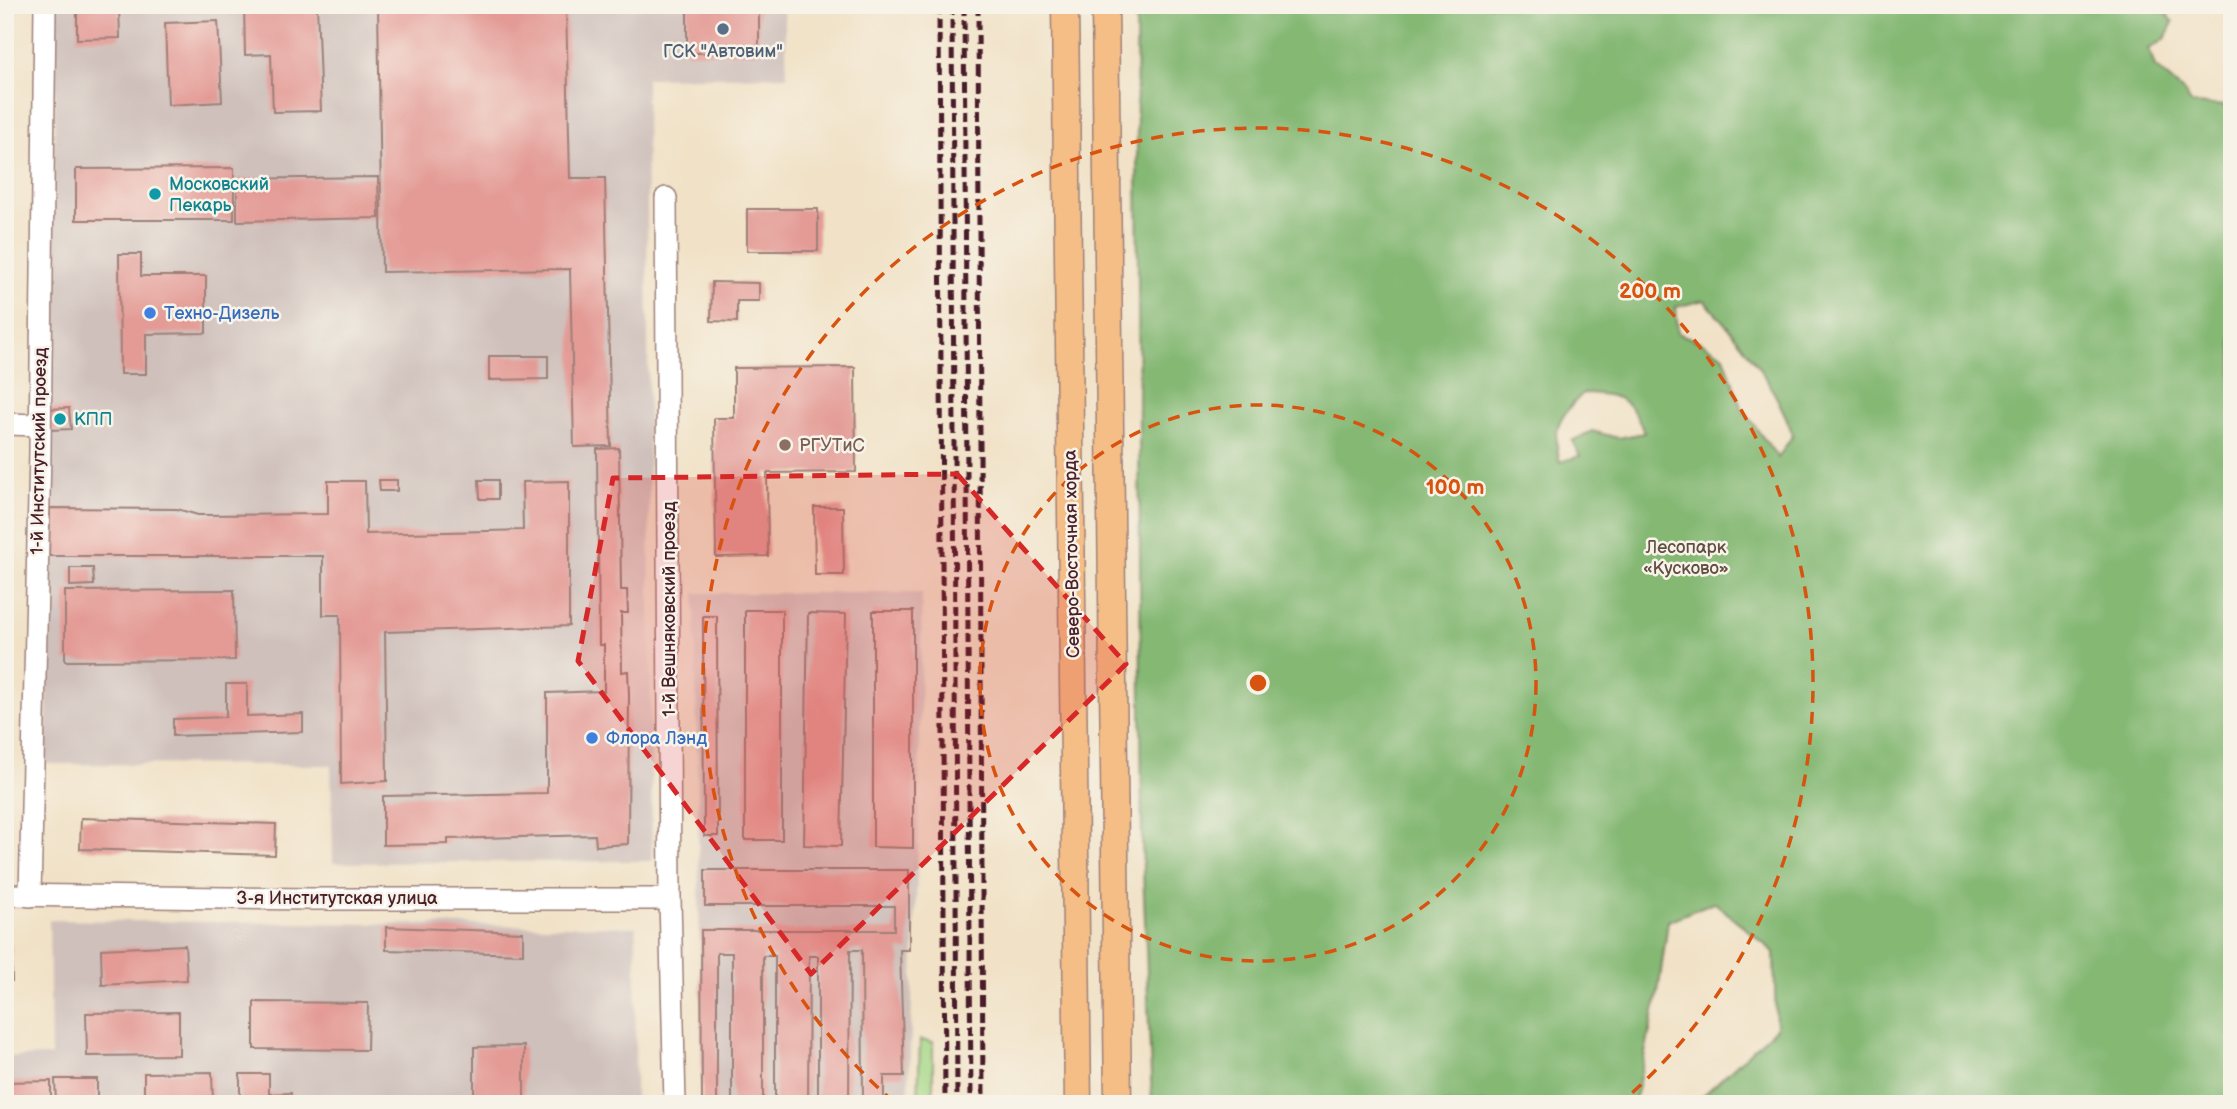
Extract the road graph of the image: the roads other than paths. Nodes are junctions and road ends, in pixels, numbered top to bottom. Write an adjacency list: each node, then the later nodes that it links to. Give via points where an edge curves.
1 (45, 5): 6 (street, 1-й Институтский проезд)
2 (1065, 5): 11 (main road, Северо-Восточная хорда)
3 (1105, 5): 12 (main road)
4 (666, 198): 9 (street, 1-й Вешняковский проезд)
5 (5, 424): 6 (street)
6 (40, 425): 8 (street, 1-й Институтский проезд)
7 (5, 895): 8 (street, 3-я Институтская улица)
8 (30, 896): 9 (street, 3-я Институтская улица)
9 (670, 898): 10 (street, 1-й Вешняковский проезд)
10 (675, 1104)
11 (1078, 1104)
12 (1118, 1104)

